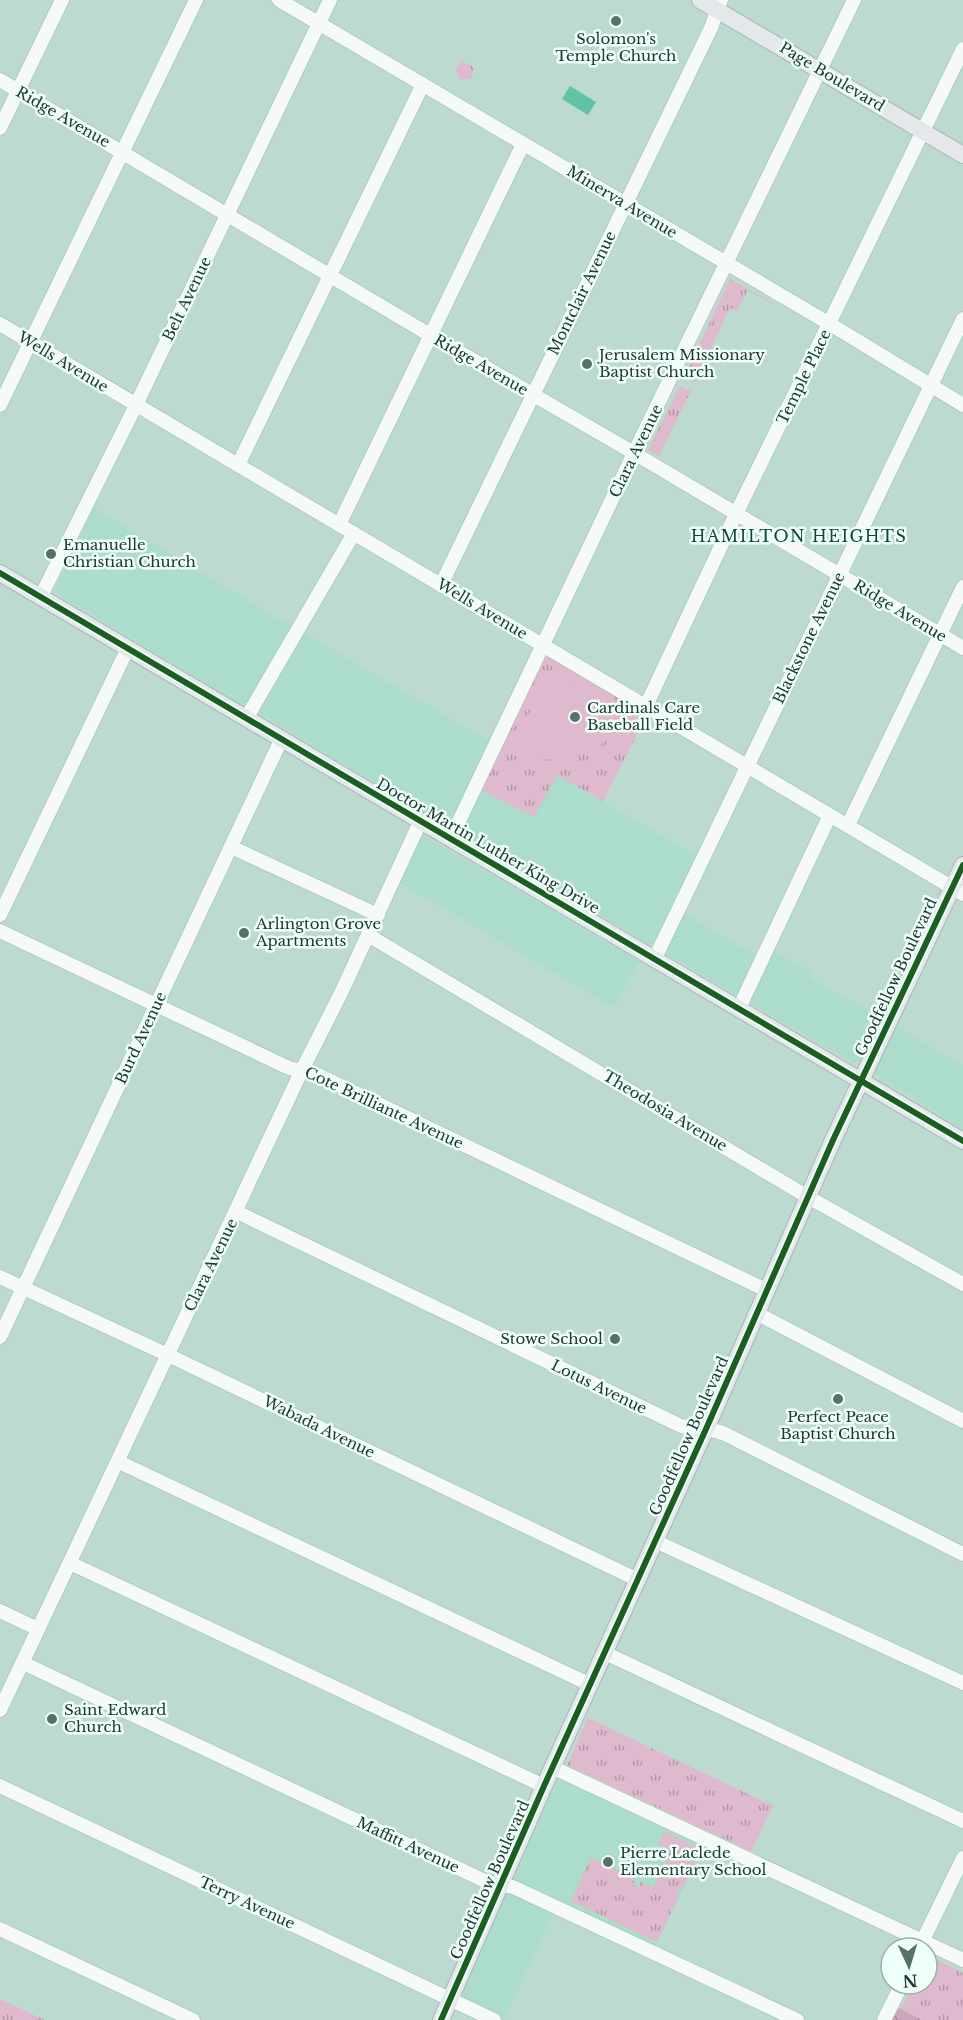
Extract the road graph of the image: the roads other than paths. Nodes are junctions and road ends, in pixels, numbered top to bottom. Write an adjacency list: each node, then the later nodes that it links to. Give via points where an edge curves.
1 (62, 0): 13 (street)
2 (196, 0): 17 (street)
3 (279, 0): 8 (street, Minerva Avenue)
4 (330, 0): 8 (street, Belt Avenue)
5 (700, 0): 7 (main road, Page Boulevard)
6 (854, 0): 10 (street, Clara Avenue)
7 (719, 5): 10 (main road, Page Boulevard); 19 (street, Montclair Avenue)
8 (318, 24): 12 (street, Minerva Avenue); 20 (street, Belt Avenue)
9 (963, 49): 15 (street, Temple Place)
10 (821, 71): 15 (main road, Page Boulevard); 21 (street, Clara Avenue)
11 (0, 80): 13 (street, Ridge Avenue)
12 (423, 84): 16 (street, Minerva Avenue); 22 (street)
13 (18, 91): 14 (street); 17 (street, Ridge Avenue)
14 (0, 128)
15 (923, 132): 18 (main road, Page Boulevard); 25 (street, Temple Place)
16 (523, 144): 19 (street, Minerva Avenue); 26 (street)
17 (123, 152): 20 (street, Ridge Avenue); 27 (street)
18 (963, 155)
19 (626, 204): 21 (street, Minerva Avenue); 29 (street, Montclair Avenue)
20 (227, 215): 22 (street, Ridge Avenue); 31 (street, Belt Avenue)
21 (726, 264): 25 (street, Minerva Avenue); 33 (street, Clara Avenue)
22 (331, 275): 26 (street, Ridge Avenue); 34 (street)
23 (963, 319): 28 (street, Blackstone Avenue)
24 (0, 324): 27 (street, Wells Avenue)
25 (830, 324): 28 (street, Minerva Avenue); 35 (street, Temple Place)
26 (430, 335): 29 (street, Ridge Avenue); 36 (street)
27 (31, 342): 30 (street); 31 (street, Wells Avenue)
28 (931, 386): 32 (street, Minerva Avenue); 39 (street, Blackstone Avenue)
29 (533, 395): 33 (street, Ridge Avenue); 40 (street, Montclair Avenue)
30 (0, 405)
31 (136, 405): 34 (street, Wells Avenue); 42 (street, Belt Avenue)
32 (963, 405)
33 (634, 453): 35 (street, Ridge Avenue); 44 (street, Clara Avenue)
34 (238, 465): 36 (street, Wells Avenue)
35 (736, 514): 39 (street, Ridge Avenue); 47 (street, Temple Place)
36 (339, 525): 37 (street, Wells Avenue)
37 (354, 533): 40 (street, Wells Avenue); 48 (street)
38 (0, 573): 42 (main road, Doctor Martin Luther King Drive)
39 (839, 574): 43 (street, Ridge Avenue); 50 (street, Blackstone Avenue)
40 (441, 585): 44 (street, Wells Avenue)
41 (963, 587): 43 (street)
42 (41, 596): 45 (main road, Doctor Martin Luther King Drive)
43 (940, 634): 46 (street, Ridge Avenue); 53 (street)
44 (543, 646): 47 (street, Wells Avenue); 54 (street, Clara Avenue)
45 (128, 648): 48 (main road, Doctor Martin Luther King Drive); 58 (street)
46 (963, 648)
47 (646, 706): 50 (street, Wells Avenue)
48 (247, 717): 49 (main road, Doctor Martin Luther King Drive)
49 (282, 738): 52 (main road, Doctor Martin Luther King Drive); 55 (street, Burd Avenue)
50 (748, 766): 51 (street, Wells Avenue); 62 (street, Blackstone Avenue)
51 (830, 815): 53 (street, Wells Avenue); 64 (street)
52 (421, 820): 54 (main road, Doctor Martin Luther King Drive); 59 (street, Clara Avenue)
53 (848, 825): 57 (street, Wells Avenue)
54 (451, 838): 62 (main road, Doctor Martin Luther King Drive)
55 (231, 847): 59 (street); 63 (street, Burd Avenue)
56 (963, 865): 57 (main road, Goodfellow Boulevard)
57 (958, 891): 66 (main road, Goodfellow Boulevard)
58 (0, 915)
59 (378, 915): 61 (street, Clara Avenue)
60 (0, 931): 63 (street, Cote Brilliante Avenue)
61 (368, 935): 65 (street, Clara Avenue); 68 (street, Theodosia Avenue)
62 (655, 958): 64 (main road, Doctor Martin Luther King Drive)
63 (157, 1006): 65 (street, Cote Brilliante Avenue, via 290,1068); 72 (street, Burd Avenue)
64 (739, 1008): 66 (main road, Doctor Martin Luther King Drive)
65 (302, 1070): 69 (street, Clara Avenue); 73 (street, Cote Brilliante Avenue)
66 (860, 1081): 67 (main road, Doctor Martin Luther King Drive); 68 (main road, Goodfellow Boulevard)
67 (963, 1141)
68 (808, 1197): 71 (street, Theodosia Avenue); 73 (main road, Goodfellow Boulevard)
69 (237, 1212): 76 (street, Clara Avenue); 78 (street, Lotus Avenue, via 681,1426)
70 (0, 1277): 72 (street, Wabada Avenue)
71 (963, 1284)
72 (23, 1288): 75 (street, Burd Avenue); 76 (street, Wabada Avenue)
73 (766, 1290): 74 (main road, Goodfellow Boulevard)
74 (756, 1312): 77 (street); 78 (main road, Goodfellow Boulevard)
75 (0, 1337)
76 (168, 1354): 79 (street, Clara Avenue); 83 (street, Wabada Avenue)
77 (963, 1421)
78 (706, 1429): 80 (main road, Goodfellow Boulevard); 81 (street, Lotus Avenue, via 725,1434)
79 (119, 1461): 82 (street, Clara Avenue); 89 (street)
80 (656, 1541): 83 (main road, Goodfellow Boulevard); 88 (street)
81 (963, 1554)
82 (70, 1563): 85 (street, Clara Avenue); 93 (street)
83 (638, 1580): 86 (main road, Goodfellow Boulevard)
84 (0, 1611): 85 (street)
85 (38, 1629): 87 (street, Clara Avenue)
86 (605, 1653): 89 (main road, Goodfellow Boulevard); 94 (street)
87 (23, 1663): 90 (street, Clara Avenue); 96 (street, Maffitt Avenue)
88 (963, 1683)
89 (591, 1685): 91 (main road, Goodfellow Boulevard)
90 (0, 1710)
91 (554, 1768): 93 (main road, Goodfellow Boulevard); 98 (street)
92 (0, 1786): 103 (street, Terry Avenue)
93 (544, 1786): 96 (main road, Goodfellow Boulevard)
94 (963, 1821)
95 (963, 1858): 99 (street)
96 (500, 1885): 103 (main road, Goodfellow Boulevard); 107 (street, Maffitt Avenue, via 513,1887)
97 (0, 1929): 104 (street)
98 (904, 1936)
99 (925, 1936)
100 (939, 1951): 101 (street)
101 (963, 1960)
102 (896, 1996): 108 (street)
103 (450, 2000): 105 (main road, Goodfellow Boulevard); 106 (street, Terry Avenue)
104 (193, 2020)
105 (441, 2020)
106 (494, 2020)
107 (797, 2020)
108 (884, 2020)

